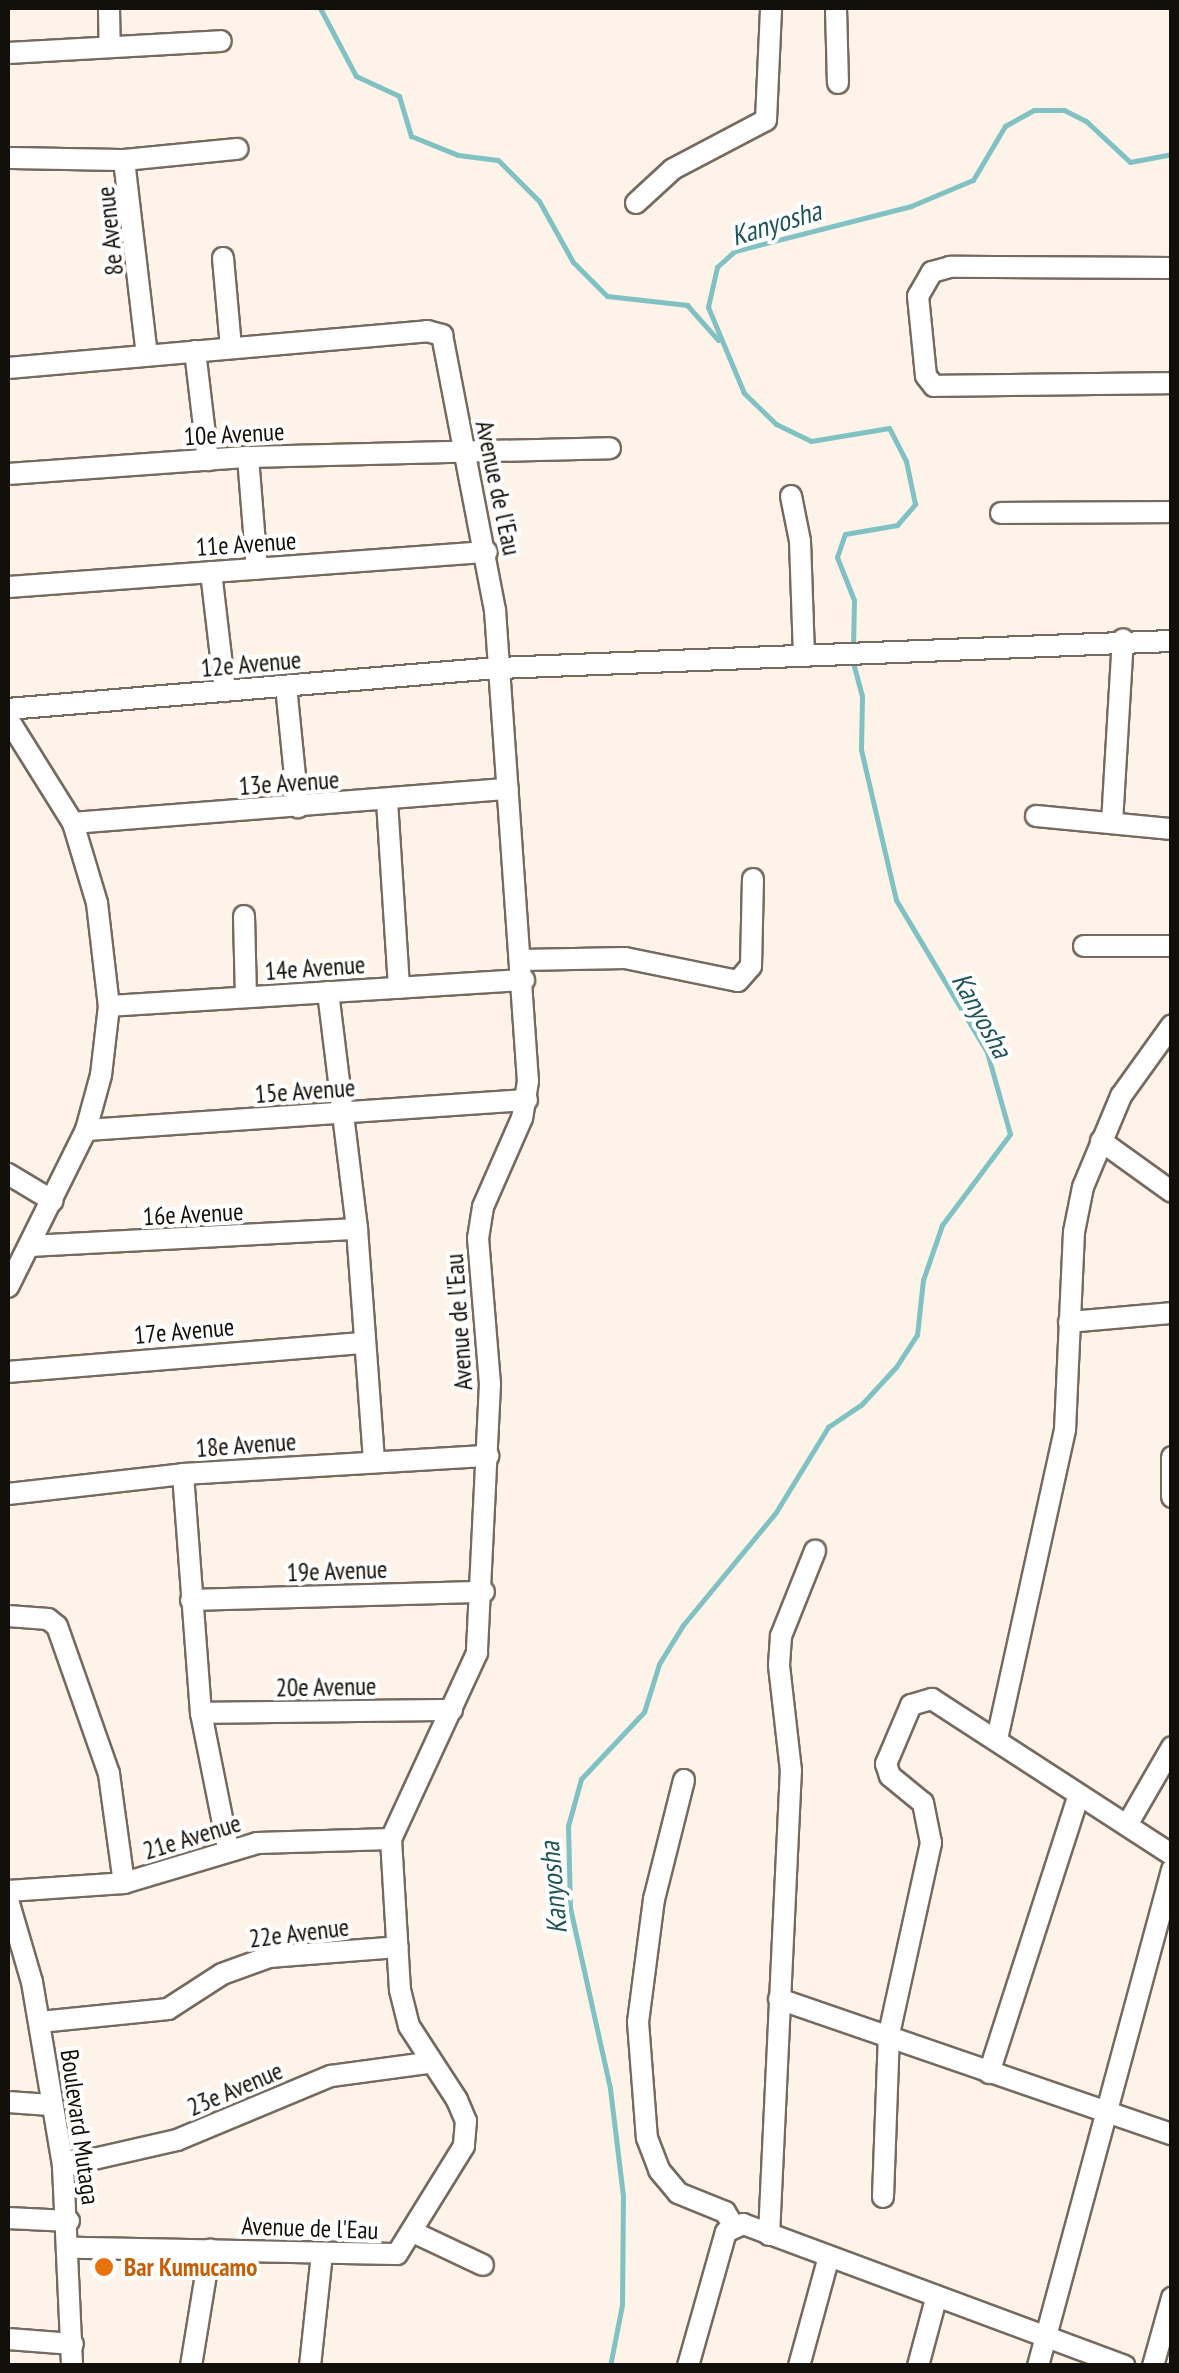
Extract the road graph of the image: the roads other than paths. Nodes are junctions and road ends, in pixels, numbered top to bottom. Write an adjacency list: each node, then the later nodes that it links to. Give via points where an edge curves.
1 (109, 8): 5 (street)
2 (771, 8): 11 (street, via 766,120 673,169)
3 (836, 8): 7 (street)
4 (221, 42): 5 (street)
5 (110, 47): 6 (street)
6 (8, 52)
7 (838, 82)
8 (236, 149): 10 (street)
9 (8, 158): 10 (street, 8e Avenue)
10 (124, 160): 16 (street, 8e Avenue)
11 (636, 202)
12 (223, 258): 14 (street)
13 (1172, 268): 18 (street, via 950,267 932,272 918,296 926,376 934,386)
14 (230, 348): 15 (street, Avenue de l'Eau); 19 (street, Avenue de l'Eau, via 436,331 446,342)
15 (195, 351): 16 (street, Avenue de l'Eau); 22 (street)
16 (147, 356): 17 (street, Avenue de l'Eau)
17 (8, 368)
18 (1172, 383)
19 (463, 448): 20 (street, 10e Avenue); 21 (street, 10e Avenue); 27 (street, Avenue de l'Eau)
20 (610, 448)
21 (248, 457): 22 (street, 10e Avenue); 28 (street)
22 (208, 460): 23 (street, 10e Avenue)
23 (8, 474)
24 (791, 496): 33 (street)
25 (1172, 512): 26 (street)
26 (1001, 513)
27 (487, 552): 28 (street, 11e Avenue); 35 (street, Avenue de l'Eau)
28 (257, 569): 29 (street, 11e Avenue)
29 (211, 572): 30 (street, 11e Avenue); 37 (street)
30 (8, 587)
31 (1172, 640): 32 (street)
32 (1123, 646): 33 (street, 12e Avenue); 34 (street); 45 (street)
33 (805, 654): 35 (street, 12e Avenue)
34 (1172, 655)
35 (499, 668): 36 (street, 12e Avenue); 40 (street, Avenue de l'Eau)
36 (286, 686): 37 (street, 12e Avenue); 42 (street)
37 (225, 691): 38 (street, 12e Avenue)
38 (8, 709)
39 (8, 719): 44 (street)
40 (508, 790): 41 (street, 13e Avenue); 51 (street, Avenue de l'Eau)
41 (387, 801): 42 (street, 13e Avenue); 52 (street)
42 (298, 808): 44 (street, 13e Avenue)
43 (1036, 816): 45 (street)
44 (73, 823): 55 (street, via 97,904)
45 (1112, 823): 46 (street)
46 (1172, 829)
47 (753, 879): 51 (street, 14e Avenue, via 750,966 738,981 625,958)
48 (244, 916): 54 (street)
49 (1084, 946): 50 (street)
50 (1172, 946)
51 (523, 970): 52 (street, 14e Avenue); 57 (street, Avenue de l'Eau)
52 (399, 988): 53 (street, 14e Avenue)
53 (328, 992): 54 (street, 14e Avenue); 58 (street)
54 (246, 998): 55 (street, 14e Avenue)
55 (108, 1006): 59 (street, via 102,1074)
56 (1172, 1026): 60 (street, via 1121,1096)
57 (527, 1100): 58 (street, 15e Avenue); 71 (street, Avenue de l'Eau, via 483,1207 478,1238)
58 (344, 1113): 59 (street, 15e Avenue); 64 (street)
59 (86, 1130): 63 (street)
60 (1101, 1140): 62 (street); 68 (street, via 1074,1232)
61 (8, 1174): 63 (street)
62 (1172, 1192)
63 (53, 1201): 65 (street)
64 (357, 1228): 65 (street, 16e Avenue); 69 (street)
65 (30, 1246): 66 (street)
66 (8, 1287)
67 (1172, 1313): 68 (street)
68 (1069, 1322): 83 (street, via 1065,1430)
69 (364, 1343): 70 (street, 17e Avenue); 73 (street)
70 (8, 1372)
71 (488, 1456): 73 (street, 18e Avenue); 78 (street, Avenue de l'Eau)
72 (1172, 1457): 76 (street)
73 (374, 1462): 74 (street, 18e Avenue)
74 (182, 1474): 75 (street, 18e Avenue); 79 (street)
75 (8, 1494)
76 (1172, 1498)
77 (815, 1551): 96 (street, via 781,1636 778,1666 790,1771)
78 (484, 1592): 79 (street, 19e Avenue); 81 (street, Avenue de l'Eau, via 478,1653)
79 (191, 1600): 82 (street)
80 (8, 1616): 92 (street, via 48,1619 57,1626 109,1774)
81 (452, 1710): 82 (street, 20e Avenue); 88 (street, Avenue de l'Eau)
82 (201, 1714): 89 (street)
83 (997, 1739): 86 (street); 98 (street, via 932,1699 919,1699 888,1750 890,1776 922,1803 931,1832)
84 (1172, 1748): 87 (street)
85 (684, 1780): 109 (street, via 654,1899 638,2022 647,2138 659,2170 678,2193 725,2212)
86 (1080, 1795): 87 (street); 100 (street)
87 (1126, 1825): 90 (street)
88 (391, 1839): 89 (street, 21e Avenue); 95 (street, Avenue de l'Eau)
89 (228, 1848): 92 (street, 21e Avenue)
90 (1172, 1855)
91 (1172, 1870): 103 (street)
92 (124, 1883): 93 (street, 21e Avenue)
93 (8, 1891)
94 (8, 1900): 97 (street, Boulevard Mutaga)
95 (398, 1948): 97 (street, 22e Avenue, via 270,1957 233,1969 168,2009); 99 (street, Avenue de l'Eau, via 409,2026)
96 (779, 1999): 98 (street); 111 (street)
97 (40, 2022): 102 (street, Boulevard Mutaga)
98 (889, 2034): 100 (street); 106 (street)
99 (427, 2063): 105 (street, 23e Avenue, via 331,2076 177,2140); 110 (street, Avenue de l'Eau, via 466,2121 464,2146)
100 (988, 2073): 103 (street)
101 (8, 2102): 102 (street)
102 (50, 2105): 105 (street, Boulevard Mutaga)
103 (1105, 2114): 104 (street); 119 (street)
104 (1172, 2134)
105 (62, 2166): 108 (street, Boulevard Mutaga)
106 (883, 2198)
107 (8, 2218): 108 (street)
108 (69, 2222): 112 (street, Boulevard Mutaga)
109 (733, 2225): 111 (street); 124 (street)
110 (414, 2233): 114 (street, Avenue de l'Eau, via 397,2254); 116 (street)
111 (769, 2235): 115 (street)
112 (71, 2248): 113 (street, Avenue de l'Eau); 121 (street, Boulevard Mutaga)
113 (210, 2250): 114 (street, Avenue de l'Eau); 122 (street)
114 (322, 2254): 123 (street)
115 (828, 2260): 118 (street); 125 (street)
116 (484, 2265)
117 (1172, 2298): 129 (street)
118 (936, 2299): 119 (street); 126 (street)
119 (1046, 2336): 127 (street); 128 (street)
120 (8, 2339): 121 (street)
121 (72, 2355)
122 (191, 2366)
123 (310, 2366)
124 (688, 2366)
125 (799, 2366)
126 (918, 2366)
127 (1038, 2366)
128 (1124, 2366)
129 (1152, 2366)

